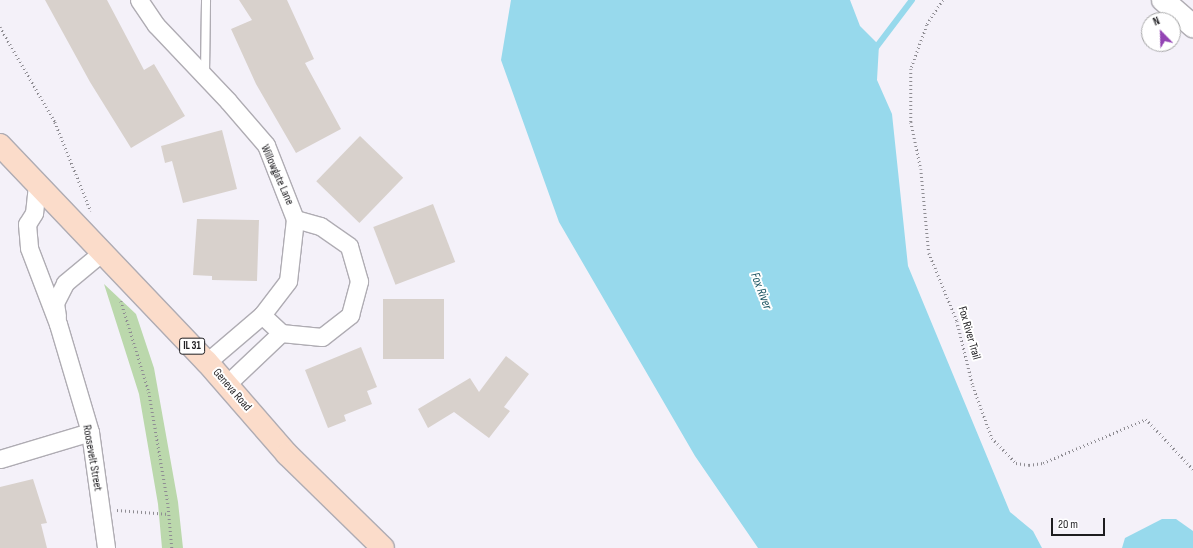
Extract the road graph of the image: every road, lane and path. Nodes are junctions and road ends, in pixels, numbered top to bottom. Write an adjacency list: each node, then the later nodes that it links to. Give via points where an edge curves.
1 (139, 0): 7 (street, Willowgate Lane, via 156,25)
2 (206, 0): 7 (lane)
3 (943, 0): 21 (path, Fox River Trail, via 927,25 911,69 911,122 921,170 929,253 957,321 974,386 992,438 1016,463 1029,465 1043,463 1146,419)
4 (1163, 0): 5 (main road)
5 (1193, 26)
6 (0, 27): 10 (path, via 56,122)
7 (205, 77): 11 (street, Willowgate Lane, via 266,145)
8 (0, 144): 9 (main road, Geneva Road / IL 31)
9 (37, 185): 12 (main road, Geneva Road / IL 31); 15 (street, Roosevelt Street, via 34,212 27,224 29,248)
10 (94, 219)
11 (295, 219): 14 (street, Willowgate Lane, via 288,281); 16 (street, via 320,226 349,246 359,281 350,315 322,337)
12 (101, 253): 15 (street, Roosevelt Street, via 65,283 55,303); 17 (main road, Geneva Road / IL 31)
13 (120, 297): 23 (path, via 149,392)
14 (262, 314): 16 (street); 17 (street, Willowgate Lane)
15 (58, 324): 19 (street, Roosevelt Street)
16 (280, 333): 18 (street)
17 (207, 362): 18 (main road, Geneva Road / IL 31)
18 (226, 384): 26 (main road, Geneva Road / IL 31, via 287,454)
19 (90, 432): 20 (street); 22 (street, Roosevelt Street)
20 (0, 459)
21 (1193, 468)
22 (101, 509): 23 (path); 24 (street, Roosevelt Street)
23 (169, 514): 25 (path)
24 (106, 548)
25 (172, 548)
26 (383, 548)

